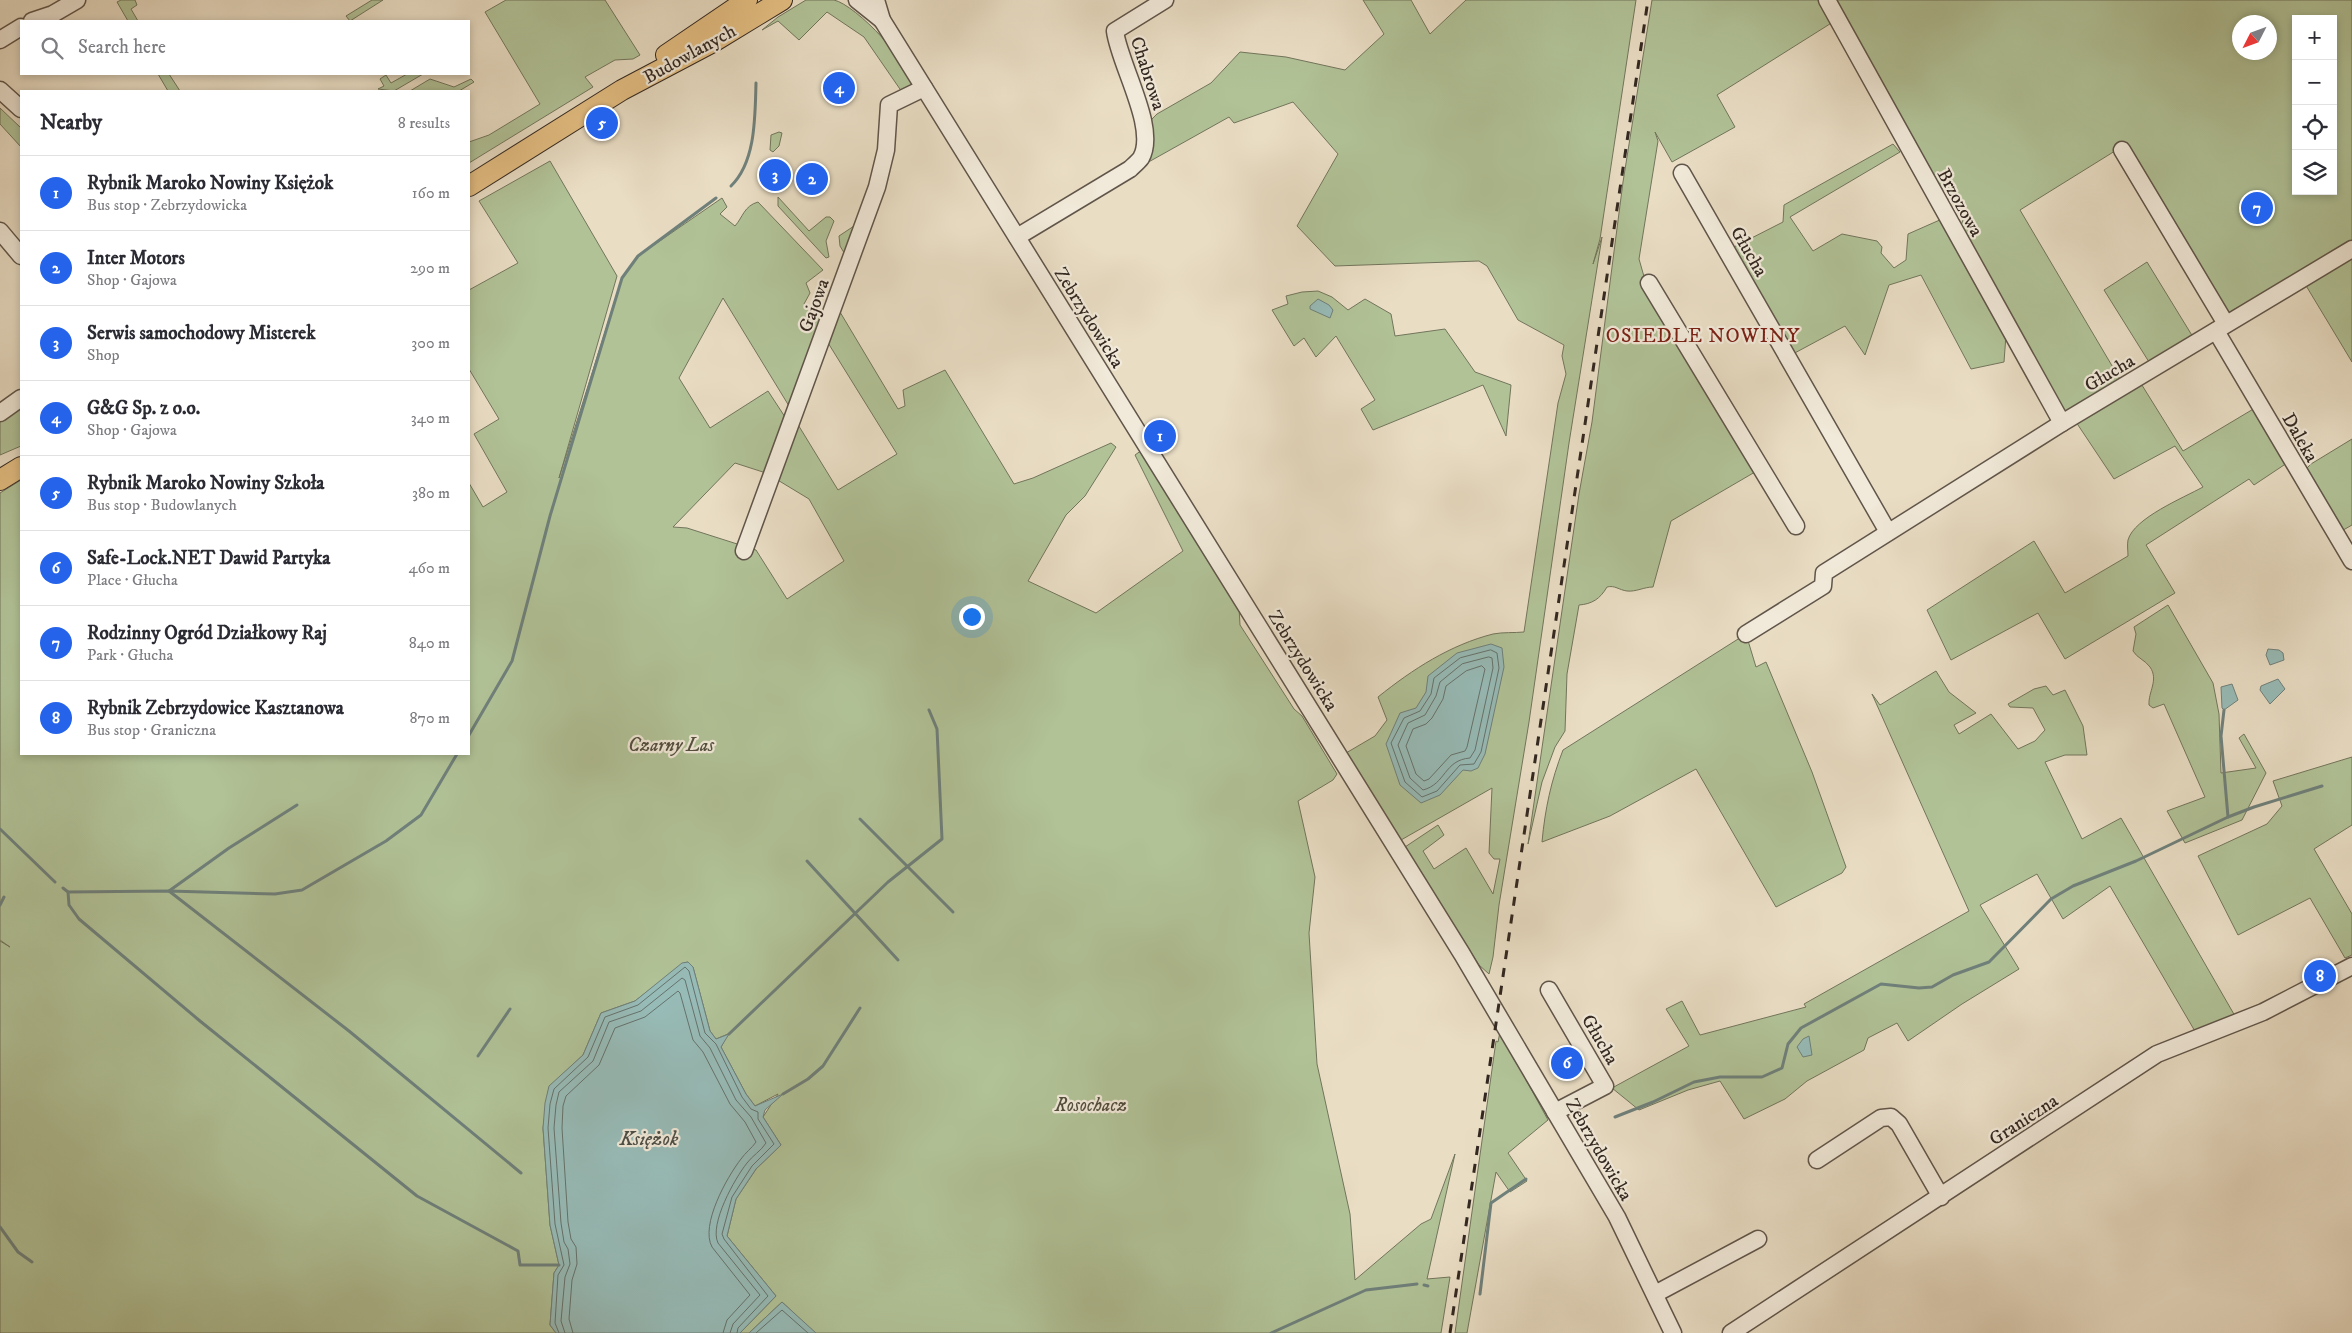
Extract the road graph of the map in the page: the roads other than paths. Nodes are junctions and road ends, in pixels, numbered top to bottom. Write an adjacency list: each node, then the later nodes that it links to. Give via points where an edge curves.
1 (77, 0): 8 (street)
2 (747, 0): 14 (main road, Budowlanych, via 647,68)
3 (782, 0): 14 (main road, Budowlanych, via 713,42)
4 (857, 0): 9 (street, Zebrzydowicka)
5 (876, 0): 9 (street, Zebrzydowicka)
6 (1165, 0): 20 (street, Chabrowa, via 1116,31 1135,97 1144,116 1141,157 1130,169)
7 (1827, 0): 27 (street, Brzozowa)
8 (35, 20)
9 (882, 20): 13 (street, Zebrzydowicka)
10 (20, 29): 11 (street)
11 (0, 40)
12 (0, 82): 15 (street)
13 (924, 88): 20 (street, Zebrzydowicka); 32 (street, Gajowa, via 889,105 886,150 877,187)
14 (622, 90): 18 (main road, Budowlanych)
15 (11, 99)
16 (2122, 150): 24 (street, Daleka)
17 (1682, 173): 31 (street, Głucha)
18 (470, 185)
19 (0, 231): 22 (street)
20 (1017, 237): 37 (street, Zebrzydowicka, via 1416,878)
21 (2352, 249): 24 (street, Głucha)
22 (20, 255)
23 (1649, 283): 30 (street)
24 (2221, 328): 27 (street, Głucha); 33 (street, Daleka)
25 (20, 399): 26 (street)
26 (0, 413)
27 (2062, 423): 31 (street, Głucha)
28 (20, 468): 29 (main road)
29 (0, 480)
30 (1796, 526)
31 (1888, 532): 34 (street, Głucha, via 1824,573 1823,586)
32 (744, 551)
33 (2352, 561)
34 (1746, 634)
35 (2352, 966): 39 (street, Graniczna, via 2263,1012 2157,1054)
36 (1549, 990): 37 (street, Głucha, via 1605,1086)
37 (1555, 1112): 41 (street, Zebrzydowicka, via 1616,1217)
38 (1817, 1160): 39 (street, via 1881,1118 1891,1117 1900,1124)
39 (1941, 1197): 43 (street, Graniczna)
40 (1758, 1239): 41 (street)
41 (1654, 1294): 42 (street, Zebrzydowicka)
42 (1673, 1333)
43 (1731, 1333)

